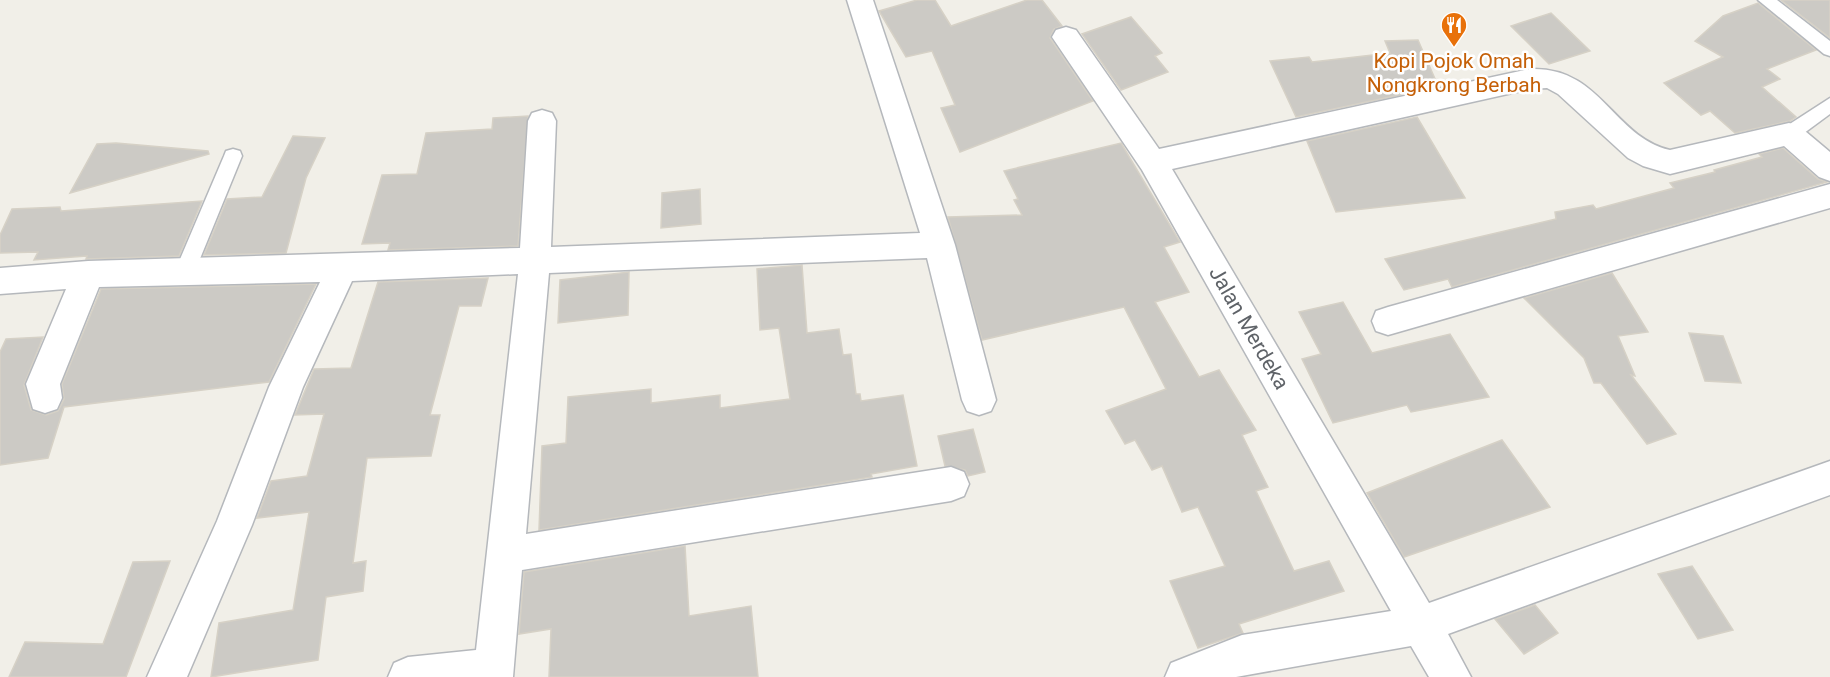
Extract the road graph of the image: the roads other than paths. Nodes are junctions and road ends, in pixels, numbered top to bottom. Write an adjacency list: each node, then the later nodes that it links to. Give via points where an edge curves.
1 (860, 0): 12 (street)
2 (1766, 0): 4 (lane)
3 (1066, 38): 9 (street, Jalan Merdeka)
4 (1830, 50)
5 (1830, 105): 7 (lane)
6 (542, 122): 13 (street)
7 (1789, 134): 9 (street, via 1670,162 1660,161 1551,78 1530,79); 10 (street)
8 (232, 156): 15 (lane)
9 (1152, 162): 24 (street, Jalan Merdeka)
10 (1830, 169)
11 (1830, 195): 18 (street)
12 (939, 245): 13 (street); 20 (street)
13 (535, 259): 14 (street); 23 (street)
14 (342, 268): 15 (street); 26 (street, via 286,387 234,525)
15 (185, 271): 16 (street)
16 (88, 274): 17 (street); 19 (street, via 43,384)
17 (0, 281)
18 (1388, 321)
19 (45, 398)
20 (979, 400)
21 (1830, 478): 24 (street)
22 (951, 484): 23 (street)
23 (505, 555): 25 (street)
24 (1421, 625): 28 (street, via 1242,655); 29 (street, Jalan Merdeka)
25 (493, 673): 27 (street)
26 (167, 677)
27 (408, 677)
28 (1185, 677)
29 (1451, 677)

